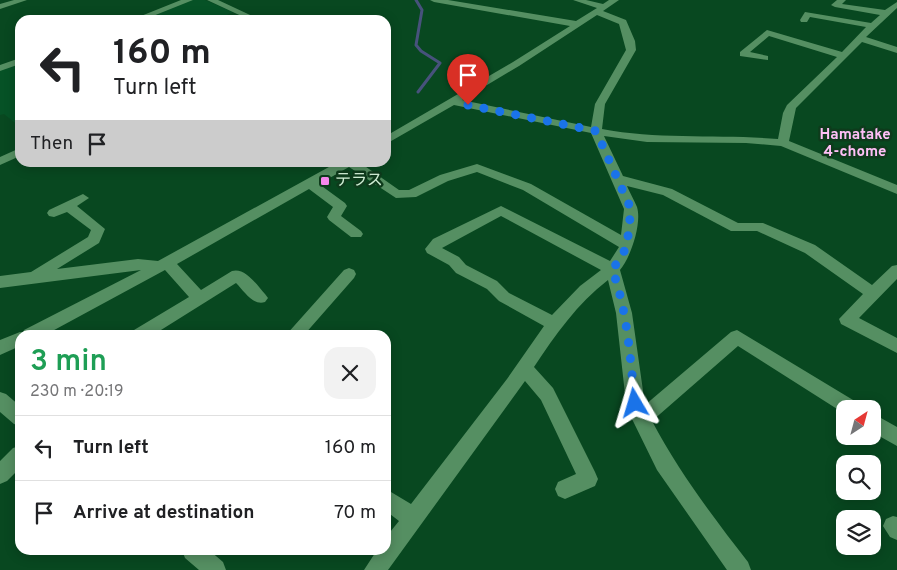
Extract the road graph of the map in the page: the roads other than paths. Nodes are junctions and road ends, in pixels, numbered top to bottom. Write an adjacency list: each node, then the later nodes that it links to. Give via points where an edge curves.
1 (23, 0): 9 (street)
2 (189, 0): 12 (street)
3 (211, 0): 13 (street)
4 (434, 0): 14 (street)
5 (577, 0): 10 (street)
6 (615, 0): 10 (street)
7 (842, 0): 11 (street, via 836,5)
8 (896, 1): 11 (street)
9 (0, 7)
10 (600, 10): 14 (street); 25 (street, via 623,22 631,50 600,104)
11 (885, 14): 15 (street)
12 (148, 15)
13 (246, 15)
14 (576, 24): 24 (street)
15 (873, 26): 16 (street); 16 (street, via 808,14 799,19)
16 (855, 34): 17 (street); 18 (street)
17 (897, 50)
18 (842, 55): 20 (street, via 767,33 742,54); 27 (street, via 791,107)
19 (0, 56): 21 (street)
20 (765, 58)
21 (15, 63)
22 (15, 63): 23 (street)
23 (0, 68)
24 (454, 102): 25 (street); 26 (street)
25 (596, 131): 27 (street, via 662,140); 32 (street)
26 (391, 138)
27 (783, 143): 34 (street)
28 (15, 154): 29 (street)
29 (2, 158)
30 (340, 167): 33 (street)
31 (356, 167): 39 (street, via 396,194 412,194 444,178 477,168 527,187)
32 (617, 179): 39 (street, via 631,209); 46 (street, via 667,192 736,228 758,226 810,249)
33 (310, 183): 38 (street, via 340,206 334,217); 40 (street)
34 (897, 190)
35 (83, 198): 36 (street)
36 (68, 206): 37 (street); 44 (street, via 98,229 94,240)
37 (54, 213)
38 (356, 234)
39 (627, 245): 41 (street)
40 (163, 265): 44 (street, via 138,264); 47 (street); 50 (street)
41 (612, 269): 49 (street, via 585,290); 49 (street, via 501,210 432,249 492,285 504,297); 60 (street, via 624,313 635,403)
42 (897, 270): 46 (street)
43 (349, 274): 52 (street)
44 (31, 278): 45 (street)
45 (0, 282)
46 (874, 292): 54 (street, via 847,319)
47 (199, 298): 48 (street, via 237,275); 51 (street)
48 (260, 298)
49 (554, 324): 56 (street)
50 (40, 330)
51 (148, 330)
52 (299, 330)
53 (15, 341): 55 (street)
54 (897, 346)
55 (0, 348)
56 (524, 368): 65 (street, via 547,394 588,479); 67 (street)
57 (0, 400): 59 (street)
58 (838, 400): 60 (street, via 737,337)
59 (15, 414)
60 (641, 419): 73 (street, via 698,515)
61 (881, 427): 62 (street)
62 (897, 437)
63 (15, 460): 64 (street)
64 (0, 474)
65 (566, 490)
66 (391, 503): 67 (street)
67 (413, 518): 68 (street)
68 (391, 548)
69 (199, 555): 71 (street)
70 (386, 555): 72 (street)
71 (216, 570)
72 (375, 570)
73 (740, 570)

